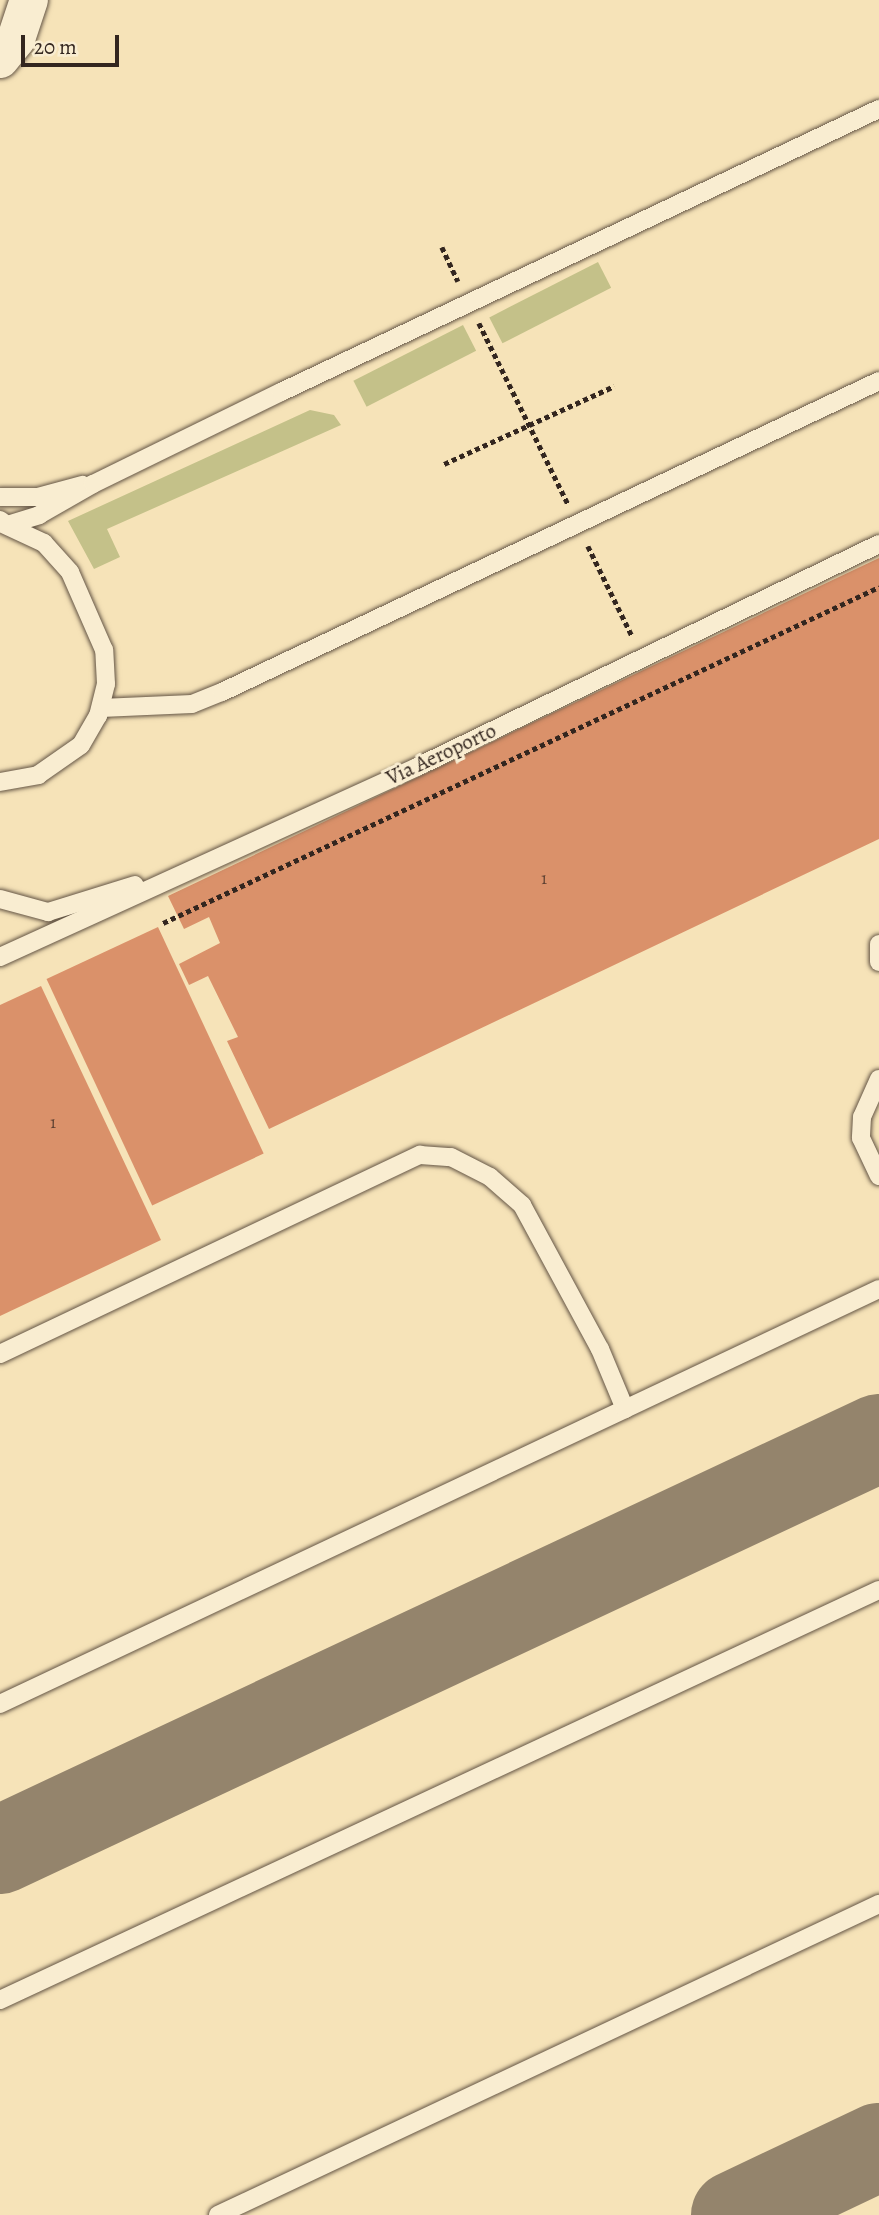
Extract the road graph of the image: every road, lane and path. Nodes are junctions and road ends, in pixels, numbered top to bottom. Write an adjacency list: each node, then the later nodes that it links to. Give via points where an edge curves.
1 (29, 0): 2 (street, via 16,39)
2 (0, 59)
3 (879, 109): 5 (lane)
4 (442, 247): 5 (path)
5 (468, 304): 8 (path); 10 (lane)
6 (879, 381): 13 (lane)
7 (614, 386): 8 (path)
8 (531, 424): 9 (path); 13 (path)
9 (444, 464)
10 (93, 484): 11 (lane, via 38,497); 12 (lane, via 39,515)
11 (0, 497)
12 (2, 523): 17 (lane, via 44,543 70,572 104,650 106,684)
13 (576, 523): 16 (path); 17 (lane, via 192,704)
14 (879, 544): 16 (lane, Via Aeroporto)
15 (879, 587): 21 (path)
16 (643, 657): 19 (lane, Via Aeroporto)
17 (101, 708): 18 (lane, via 90,733 63,760 38,775)
18 (0, 782)
19 (205, 863): 20 (lane, via 48,912); 23 (lane, Via Aeroporto)
20 (0, 899)
21 (163, 923)
22 (879, 944): 24 (lane)
23 (0, 957)
24 (879, 962)
25 (879, 1079): 26 (lane, via 862,1116 861,1138)
26 (879, 1175)
27 (879, 1289): 29 (lane)
28 (0, 1354): 29 (lane, via 420,1155 452,1157 490,1177 522,1205 600,1349)
29 (625, 1409): 31 (lane)
30 (879, 1590): 33 (lane)
31 (0, 1704)
32 (879, 1904): 34 (lane)
33 (0, 2000)
34 (218, 2215)

